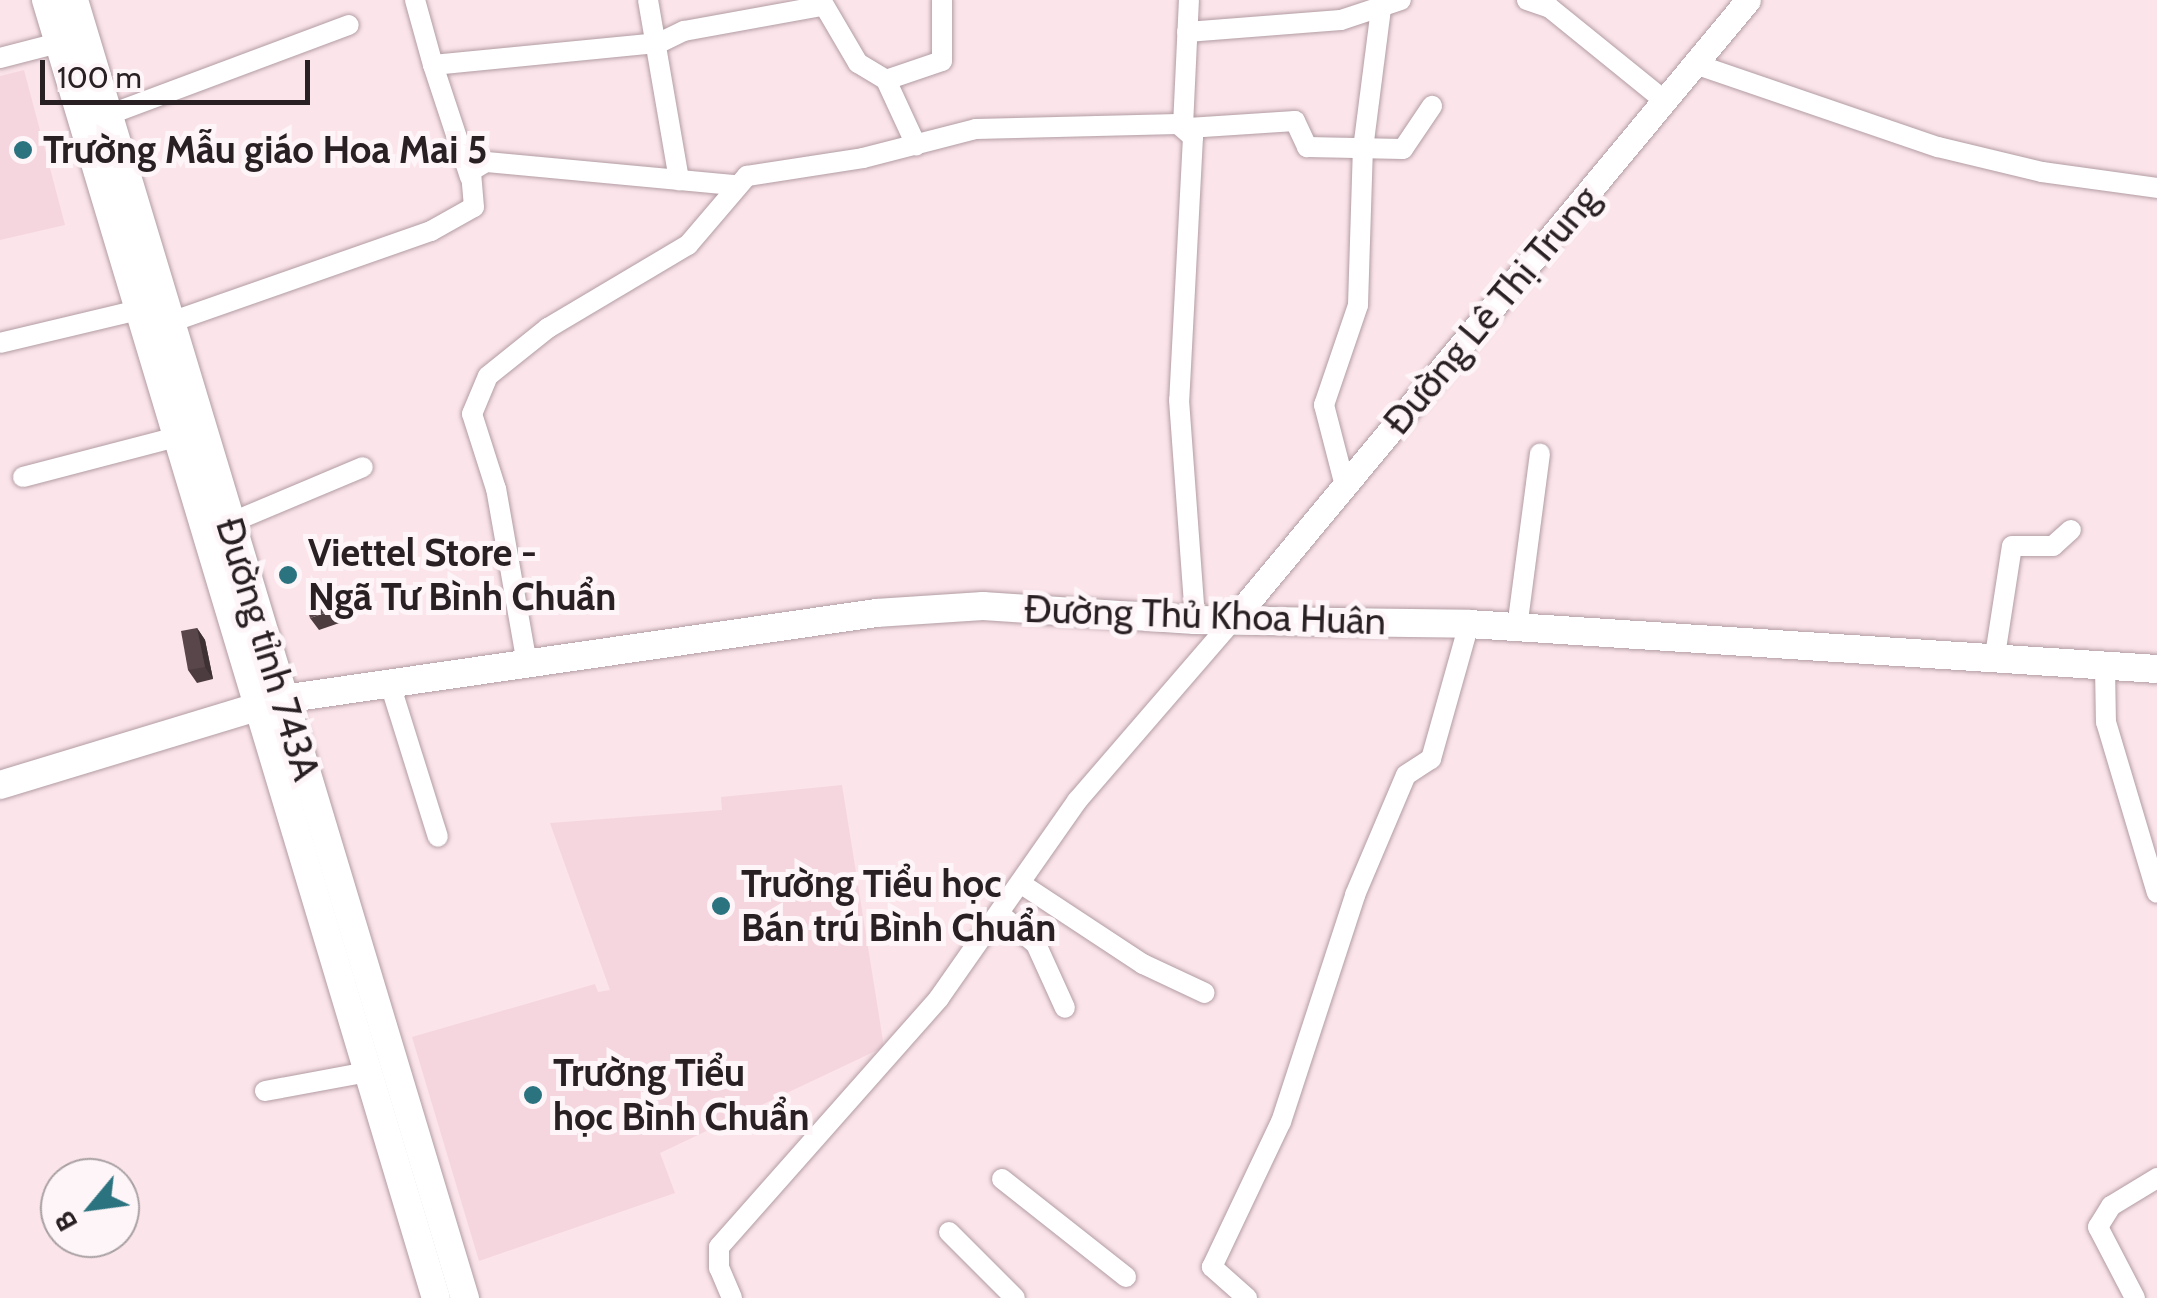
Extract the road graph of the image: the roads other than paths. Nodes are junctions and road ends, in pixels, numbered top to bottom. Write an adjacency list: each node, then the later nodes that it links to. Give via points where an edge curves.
1 (46, 0): 13 (main road, Đường tỉnh 743A)
2 (74, 0): 13 (main road, Đường tỉnh 743A)
3 (414, 0): 16 (street)
4 (648, 0): 14 (street)
5 (942, 0): 18 (street, via 942,61)
6 (1189, 0): 12 (street)
7 (1526, 0): 19 (street, via 1550,8)
8 (1748, 0): 17 (street, Đường Lê Thị Trung)
9 (821, 3): 14 (street, via 684,31); 18 (street, via 858,63)
10 (1391, 4): 12 (street, via 1341,20); 24 (street)
11 (349, 25): 21 (street)
12 (1187, 32): 22 (street)
13 (71, 39): 15 (street); 21 (main road, Đường tỉnh 743A); 29 (main road, Đường tỉnh 743A)
14 (659, 43): 16 (street); 26 (street)
15 (0, 58)
16 (433, 64): 25 (street)
17 (1695, 64): 19 (street, Đường Lê Thị Trung); 28 (street, via 1938,147 2042,172)
18 (886, 80): 23 (street)
19 (1665, 100): 36 (street, Đường Lê Thị Trung)
20 (1432, 106): 24 (street, via 1403,149)
21 (108, 115): 30 (main road, Đường tỉnh 743A)
22 (1185, 127): 23 (street, via 976,129); 24 (street, via 1295,121 1307,148); 39 (street, via 1194,152 1179,400)
23 (916, 144): 27 (street, via 756,172)
24 (1363, 149): 36 (street, via 1358,305 1324,404)
25 (470, 177): 26 (street, via 473,167 496,161); 30 (street, via 474,207 431,231)
26 (679, 180): 27 (street)
27 (734, 186): 44 (street, via 688,245 548,328 488,376 476,396 474,427 496,489)
28 (2157, 188)
29 (139, 310): 31 (street); 32 (main road, Đường tỉnh 743A)
30 (171, 322): 37 (main road, Đường tỉnh 743A)
31 (0, 343)
32 (177, 436): 35 (street); 48 (main road, Đường tỉnh 743A)
33 (1540, 454): 42 (street)
34 (363, 467): 37 (street)
35 (23, 477)
36 (1345, 486): 40 (street, Đường Lê Thị Trung)
37 (230, 523): 48 (main road, Đường tỉnh 743A)
38 (2071, 530): 43 (street, via 2053,546 2012,546)
39 (1195, 620): 40 (main road, Đường Thủ Khoa Huân); 44 (main road, Đường Thủ Khoa Huân, via 982,606 894,612)
40 (1234, 620): 41 (main road, Đường Thủ Khoa Huân); 51 (street, via 1077,800)
41 (1470, 624): 42 (main road, Đường Thủ Khoa Huân); 66 (street, via 1431,760 1406,776 1355,895 1281,1122 1212,1266)
42 (1517, 628): 43 (main road, Đường Thủ Khoa Huân)
43 (1994, 662): 45 (main road, Đường Thủ Khoa Huân)
44 (527, 664): 47 (main road, Đường Thủ Khoa Huân)
45 (2105, 667): 46 (main road, Đường Thủ Khoa Huân); 52 (street, via 2106,722)
46 (2157, 669)
47 (390, 684): 48 (main road, Đường Thủ Khoa Huân); 50 (street, via 402,740)
48 (270, 701): 49 (main road, Đường Thủ Khoa Huân); 56 (main road, Đường tỉnh 743A); 63 (main road, Đường tỉnh 743A)
49 (0, 786)
50 (438, 836)
51 (1023, 885): 53 (street); 54 (street, via 1143,964)
52 (2157, 893)
53 (1002, 916): 55 (street, via 1036,944); 64 (street, via 939,998 720,1246 719,1268)
54 (1204, 993)
55 (1065, 1008)
56 (368, 1072): 57 (street); 62 (main road, Đường tỉnh 743A)
57 (265, 1090)
58 (2157, 1178): 67 (street, via 2111,1206 2098,1226)
59 (1002, 1179): 61 (street)
60 (949, 1232): 65 (street)
61 (1126, 1277)
62 (436, 1298)
63 (465, 1298)
64 (732, 1298)
65 (1016, 1298)
66 (1247, 1298)
67 (2135, 1298)

